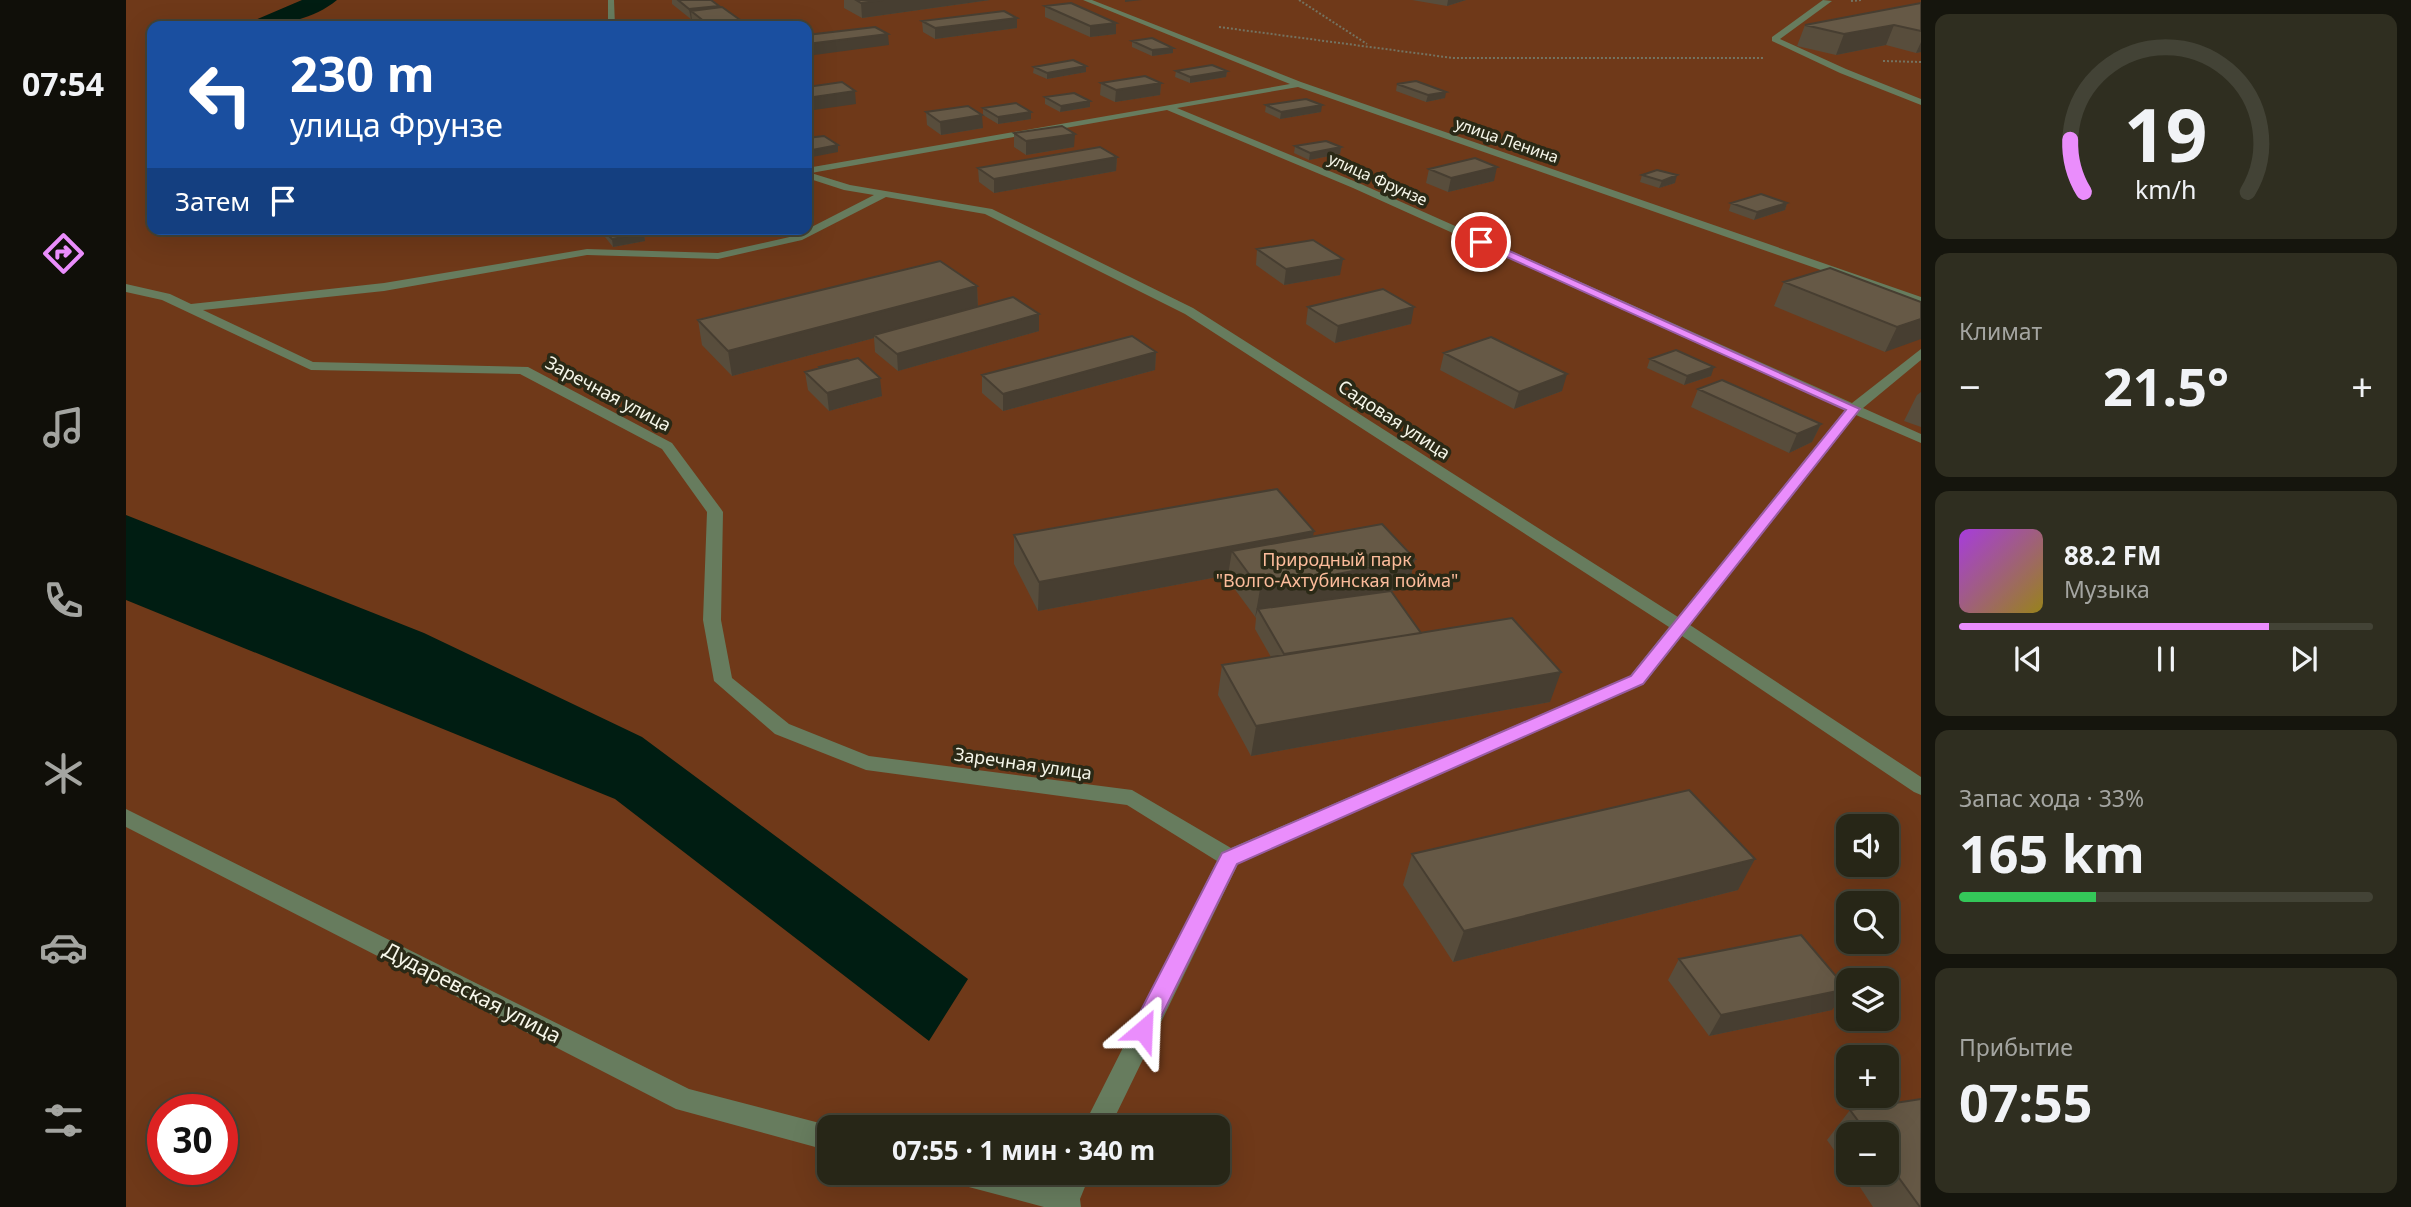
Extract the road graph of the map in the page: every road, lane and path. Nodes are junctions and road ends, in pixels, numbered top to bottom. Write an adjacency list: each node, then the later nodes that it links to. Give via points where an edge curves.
1 (611, 0): 5 (street)
2 (1086, 0): 9 (street, улица Ленина)
3 (1299, 0): 7 (path)
4 (1826, 0): 8 (street, via 1775,39)
5 (612, 21)
6 (1211, 26): 7 (path)
7 (1371, 47): 8 (path, via 1500,60)
8 (1814, 57): 10 (street)
9 (1298, 85): 11 (street); 18 (street, улица Ленина)
10 (1921, 102)
11 (1166, 107): 12 (street); 21 (street, улица Фрунзе, via 1370,192)
12 (812, 172)
13 (812, 175): 14 (street, Садовая улица, via 848,188)
14 (886, 194): 15 (street); 23 (street, Садовая улица, via 988,211 1189,311)
15 (812, 231)
16 (804, 235): 19 (street, via 718,256 587,252 384,286)
17 (126, 288): 19 (street, Заречная улица, via 166,297)
18 (1921, 301)
19 (189, 308): 26 (street, Заречная улица, via 311,366 523,370 667,446 715,512 712,620 723,681 782,729 866,763 1132,798)
20 (1921, 353): 21 (street)
21 (1853, 409): 22 (street, улица Фрунзе); 23 (street)
22 (1921, 439)
23 (1678, 625): 24 (street, Садовая улица); 26 (street, via 1637,680)
24 (1921, 787)
25 (126, 817): 28 (street, Дударевская улица, via 685,1100)
26 (1230, 858): 27 (street)
27 (1101, 1115)
28 (817, 1135)
29 (1007, 1185): 31 (street)
30 (1072, 1185): 31 (street)
31 (1066, 1203)

